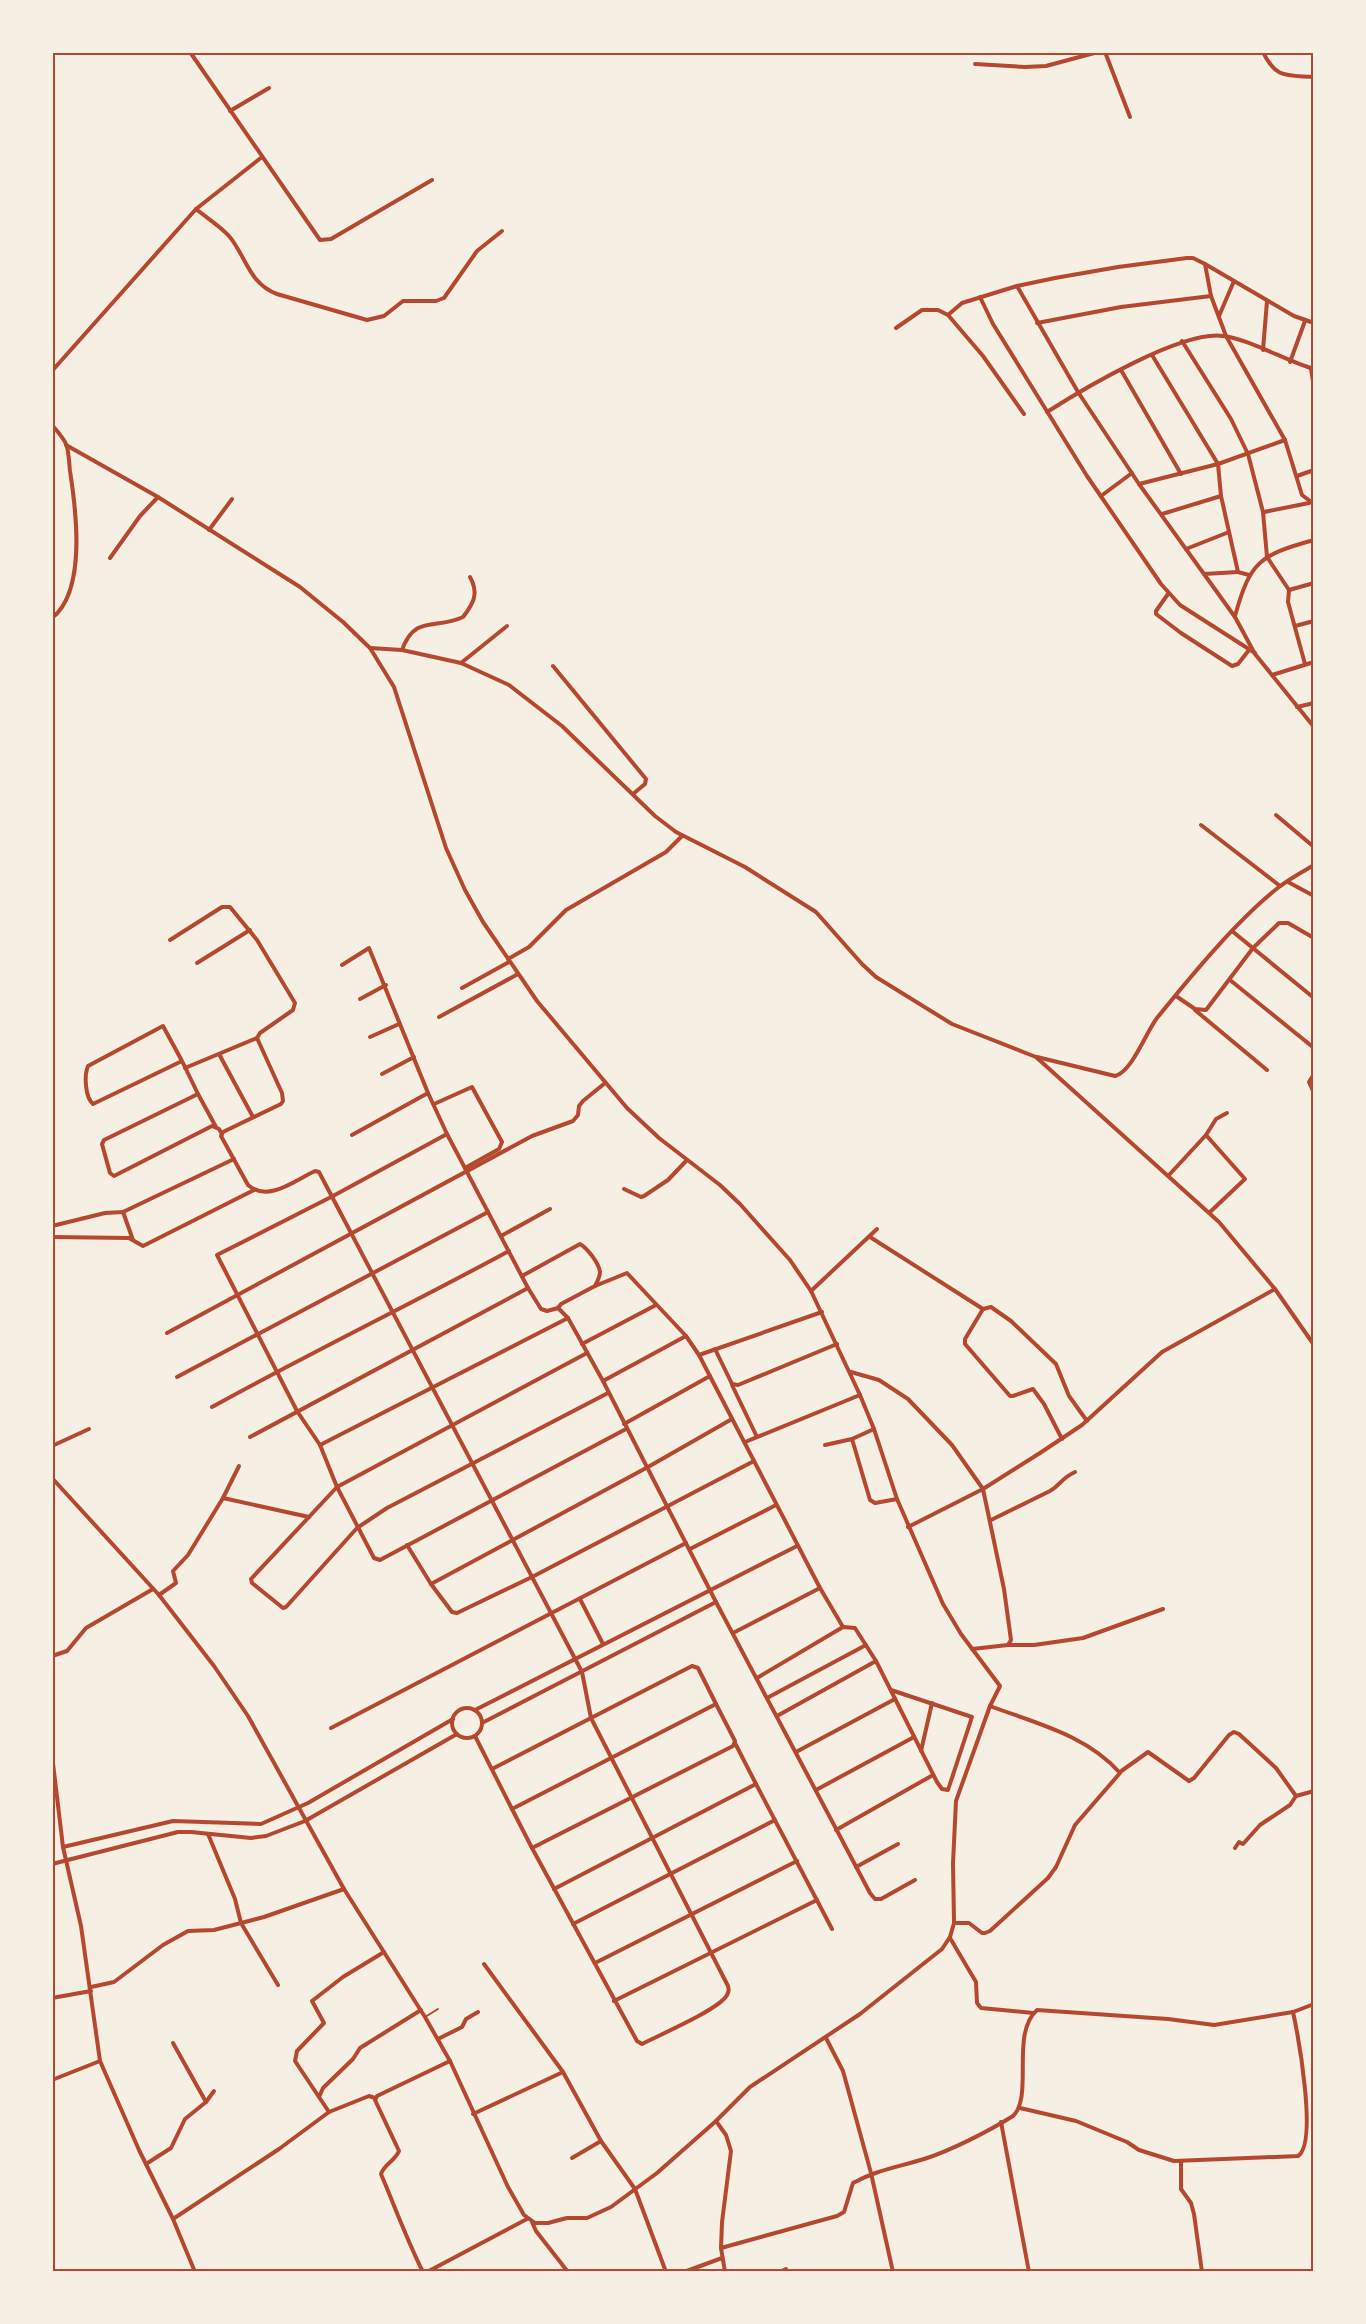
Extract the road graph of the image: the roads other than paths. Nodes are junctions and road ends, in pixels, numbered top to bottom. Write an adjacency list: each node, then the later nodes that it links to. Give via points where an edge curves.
1 (190, 52): 8 (street)
2 (1098, 52): 5 (street, via 1046,66)
3 (1104, 52): 9 (street)
4 (1263, 52): 6 (street, via 1276,72)
5 (975, 64)
6 (1314, 78)
7 (269, 88): 8 (street)
8 (230, 111): 10 (street)
9 (1130, 117)
10 (262, 157): 11 (street, via 313,233 324,241); 12 (street)
11 (432, 180)
12 (196, 209): 13 (street, via 229,236 251,274 264,287 367,320 384,316 403,301 444,298 477,251); 33 (street)
13 (502, 231)
14 (1205, 264): 15 (street); 16 (street, via 1187,258); 17 (street)
15 (1234, 281): 19 (street); 21 (street)
16 (1017, 286): 18 (street); 23 (street)
17 (1211, 296): 21 (street); 23 (street)
18 (980, 297): 20 (street, via 962,303); 36 (street)
19 (1267, 301): 22 (street); 28 (street)
20 (948, 315): 25 (street, via 938,310 922,310); 37 (street)
21 (1219, 317): 26 (street)
22 (1305, 321): 24 (street); 30 (street)
23 (1037, 323): 35 (street)
24 (1313, 323)
25 (896, 328)
26 (1226, 336): 27 (street); 28 (street); 39 (street)
27 (1182, 341): 29 (street); 41 (street)
28 (1263, 350): 30 (street)
29 (1152, 355): 32 (street); 42 (street)
30 (1290, 362): 31 (street)
31 (1312, 369): 34 (street)
32 (1121, 370): 35 (street); 45 (street)
33 (52, 371)
34 (1314, 387)
35 (1078, 392): 36 (street); 44 (street)
36 (1047, 412): 48 (street)
37 (1024, 414)
38 (52, 424): 40 (street)
39 (1285, 440): 41 (street); 46 (street)
40 (66, 445): 50 (street); 69 (street, via 76,546 69,593)
41 (1248, 454): 42 (street); 53 (street)
42 (1218, 464): 45 (street); 49 (street)
43 (1314, 470): 46 (street)
44 (1132, 473): 47 (street); 48 (street)
45 (1181, 474): 47 (street)
46 (1297, 476): 52 (street, via 1302,495)
47 (1139, 484): 54 (street)
48 (1101, 496): 67 (street)
49 (1221, 496): 54 (street); 56 (street)
50 (158, 497): 55 (street); 60 (street)
51 (232, 499): 55 (street)
52 (1312, 503): 53 (street)
53 (1263, 512): 59 (street)
54 (1162, 514): 58 (street)
55 (209, 530): 73 (street, via 300,587)
56 (1230, 532): 58 (street); 61 (street)
57 (1314, 540): 59 (street)
58 (1186, 549): 62 (street)
59 (1267, 556): 63 (street); 66 (street)
60 (110, 558)
61 (1238, 572): 62 (street); 63 (street)
62 (1204, 574): 68 (street)
63 (1249, 575): 68 (street)
64 (470, 577): 74 (street, via 476,592 464,617 415,629)
65 (1314, 583): 66 (street)
66 (1289, 590): 72 (street)
67 (1168, 594): 75 (street); 75 (street, via 1156,614 1181,633 1232,666)
68 (1235, 617): 76 (street)
69 (52, 618)
70 (1314, 621): 72 (street)
71 (507, 626): 78 (street)
72 (1294, 626): 79 (street)
73 (369, 648): 74 (street); 99 (street, via 394,687 455,868)
74 (402, 650): 78 (street)
75 (1249, 650): 76 (street)
76 (1255, 654): 81 (street)
77 (1314, 662): 79 (street)
78 (461, 663): 85 (street, via 523,694)
79 (1305, 664): 81 (street)
80 (553, 666): 85 (street, via 646,779)
81 (1272, 675): 83 (street)
82 (1314, 703): 83 (street)
83 (1297, 707): 84 (street)
84 (1314, 727)
85 (633, 794): 88 (street)
86 (1276, 815): 89 (street)
87 (1201, 825): 92 (street)
88 (682, 836): 99 (street, via 648,864 566,910 529,947); 117 (street, via 745,867 809,907 862,964 896,991 952,1024)
89 (1314, 848)
90 (1314, 865): 91 (street)
91 (1288, 882): 92 (street); 93 (street)
92 (1280, 886): 95 (street)
93 (1314, 896)
94 (250, 930): 97 (street, via 225,906); 100 (street); 113 (street, via 295,1006)
95 (1232, 931): 98 (street); 106 (street)
96 (1314, 938): 98 (street, via 1281,922)
97 (170, 940)
98 (1253, 948): 103 (street); 107 (street)
99 (508, 961): 102 (street); 105 (street)
100 (197, 963)
101 (342, 966): 104 (street, via 369,948)
102 (518, 974): 110 (street); 123 (street)
103 (1230, 980): 109 (street, via 1207,1010); 114 (street)
104 (386, 985): 108 (street); 111 (street)
105 (462, 988)
106 (1176, 996): 109 (street); 117 (street, via 1119,1075)
107 (1314, 998)
108 (360, 999)
109 (1195, 1009): 120 (street)
110 (439, 1017)
111 (399, 1024): 112 (street); 116 (street)
112 (370, 1037)
113 (257, 1038): 115 (street); 129 (street, via 284,1097 281,1104)
114 (1314, 1048)
115 (219, 1054): 119 (street); 129 (street)
116 (414, 1057): 121 (street); 124 (street)
117 (1036, 1057): 138 (street)
118 (182, 1061): 118 (street, via 163,1026 88,1066 88,1098 93,1104); 119 (street)
119 (185, 1068): 126 (street)
120 (1267, 1070)
121 (382, 1074)
122 (1314, 1074): 125 (street, via 1309,1082)
123 (605, 1083): 136 (street, via 659,1138); 137 (street, via 583,1101 573,1120)
124 (428, 1093): 127 (street); 133 (street)
125 (1314, 1093)
126 (198, 1094): 130 (street); 130 (street, via 104,1140 110,1173 114,1176)
127 (434, 1104): 132 (street); 137 (street, via 472,1087 502,1142 499,1149)
128 (1227, 1113): 134 (street, via 1216,1119)
129 (253, 1117): 131 (street)
130 (216, 1127): 131 (street)
131 (222, 1134): 135 (street)
132 (447, 1134): 137 (street); 141 (street)
133 (352, 1135)
134 (1206, 1135): 138 (street); 145 (street, via 1245,1179)
135 (234, 1159): 140 (street); 143 (street)
136 (687, 1160): 139 (street, via 668,1180 644,1196); 159 (street, via 740,1204 790,1260)
137 (466, 1170): 144 (street); 148 (street)
138 (1168, 1175): 145 (street)
139 (624, 1189)
140 (254, 1190): 141 (street, via 272,1192 315,1171); 152 (street, via 143,1246)
141 (333, 1196): 148 (street); 160 (street, via 218,1254)
142 (550, 1209): 149 (street)
143 (123, 1212): 146 (street); 152 (street)
144 (488, 1212): 149 (street); 154 (street)
145 (1209, 1213): 158 (street)
146 (52, 1226)
147 (877, 1229): 151 (street)
148 (352, 1235): 154 (street); 160 (street)
149 (501, 1236): 153 (street)
150 (52, 1237): 152 (street)
151 (870, 1237): 159 (street); 163 (street)
152 (133, 1240)
153 (509, 1251): 155 (street); 165 (street)
154 (374, 1274): 165 (street); 168 (street)
155 (522, 1276): 156 (street, via 580,1244 599,1269); 157 (street)
156 (595, 1286): 161 (street, via 627,1273); 162 (street)
157 (528, 1288): 162 (street, via 541,1309); 173 (street)
158 (1275, 1289): 172 (street); 189 (street, via 1162,1352)
159 (811, 1291): 164 (street)
160 (238, 1297): 167 (street); 168 (street)
161 (656, 1305): 169 (street); 170 (street)
162 (558, 1308): 166 (street)
163 (983, 1309): 189 (street, via 993,1309 1051,1358 1061,1371 1069,1396); 197 (street, via 964,1344 1010,1396 1034,1390)
164 (822, 1312): 171 (street); 174 (street)
165 (394, 1313): 173 (street); 177 (street)
166 (568, 1318): 170 (street); 183 (street)
167 (167, 1333)
168 (258, 1335): 177 (street); 180 (street)
169 (686, 1336): 176 (street); 181 (street)
170 (582, 1344): 175 (street)
171 (837, 1344): 178 (street); 182 (street, via 738,1385)
172 (1314, 1345)
173 (413, 1349): 183 (street); 187 (street)
174 (715, 1349): 176 (street); 182 (street)
175 (587, 1353): 181 (street); 190 (street)
176 (699, 1355): 179 (street)
177 (277, 1371): 186 (street); 187 (street)
178 (850, 1371): 185 (street); 209 (street, via 879,1380 908,1399 952,1445)
179 (710, 1376): 188 (street); 191 (street)
180 (177, 1377)
181 (603, 1381): 184 (street)
182 (732, 1384): 195 (street)
183 (433, 1389): 190 (street); 199 (street)
184 (608, 1393): 191 (street); 203 (street)
185 (860, 1395): 193 (street); 195 (street)
186 (212, 1407)
187 (297, 1411): 194 (street); 199 (street)
188 (732, 1419): 198 (street); 205 (street)
189 (1087, 1420): 197 (street)
190 (452, 1427): 203 (street); 208 (street)
191 (625, 1427): 205 (street); 212 (street)
192 (89, 1429): 201 (street)
193 (874, 1429): 196 (street); 211 (street)
194 (250, 1437)
195 (757, 1437): 198 (street)
196 (852, 1439): 200 (street); 211 (street, via 870,1500)
197 (1062, 1439): 209 (street)
198 (745, 1442): 202 (street)
199 (320, 1445): 208 (street)
200 (825, 1445)
201 (52, 1446)
202 (754, 1461): 213 (street); 214 (street)
203 (472, 1464): 212 (street); 218 (street)
204 (239, 1466): 210 (street)
205 (648, 1467): 214 (street); 219 (street)
206 (1075, 1472): 216 (street, via 1050,1491)
207 (52, 1478): 226 (street)
208 (337, 1487): 215 (street); 218 (street)
209 (983, 1489): 216 (street); 217 (street)
210 (223, 1498): 215 (street); 229 (street, via 188,1555 173,1571 176,1583)
211 (897, 1500): 217 (street)
212 (492, 1502): 219 (street); 221 (street)
213 (776, 1505): 222 (street); 223 (street)
214 (666, 1506): 220 (street); 224 (street)
215 (309, 1517): 218 (street, via 251,1580 283,1608)
216 (991, 1520): 237 (street, via 1011,1640)
217 (908, 1527): 239 (street, via 943,1604)
218 (357, 1528): 221 (street, via 376,1560)
219 (512, 1540): 224 (street); 225 (street)
220 (686, 1543): 223 (street); 230 (street)
221 (407, 1545): 225 (street)
222 (798, 1545): 227 (street); 228 (street)
223 (690, 1549): 228 (street)
224 (532, 1577): 225 (street, via 457,1613 452,1612); 233 (street)
225 (431, 1584)
226 (153, 1588): 229 (street); 240 (street, via 86,1628 67,1651)
227 (820, 1588): 234 (street); 235 (street)
228 (710, 1589): 231 (street); 236 (street)
229 (159, 1595): 273 (street, via 248,1716)
230 (580, 1599): 233 (street); 236 (street)
231 (716, 1602): 235 (street); 243 (street)
232 (1163, 1609): 237 (street, via 1083,1638 1034,1645)
233 (551, 1615): 241 (street); 256 (street)
234 (843, 1627): 238 (street, via 855,1628); 244 (street)
235 (733, 1633): 244 (street)
236 (603, 1644): 241 (street)
237 (1008, 1644): 239 (street)
238 (866, 1645): 242 (street); 246 (street)
239 (972, 1649): 250 (street, via 1000,1686)
240 (52, 1656)
241 (575, 1658): 243 (street); 251 (street)
242 (876, 1661): 245 (street); 252 (street)
243 (582, 1671): 253 (street); 255 (street)
244 (757, 1678): 246 (street)
245 (891, 1690): 247 (street); 248 (street)
246 (767, 1698): 252 (street)
247 (895, 1699): 259 (street); 261 (street)
248 (932, 1703): 262 (street); 267 (street, via 972,1719 948,1790 942,1789)
249 (716, 1704): 253 (street, via 698,1668 692,1666); 260 (street); 264 (street)
250 (990, 1706): 266 (street, via 1059,1730); 295 (street, via 956,1801)
251 (475, 1710): 254 (street, via 459,1711); 255 (street)
252 (777, 1716): 261 (street)
253 (591, 1718): 264 (street); 265 (street)
254 (453, 1719): 257 (street); 273 (street)
255 (482, 1723): 258 (street)
256 (331, 1728)
257 (457, 1734): 258 (street); 276 (street)
258 (475, 1736): 265 (street)
259 (914, 1737): 262 (street); 269 (street)
260 (735, 1743): 268 (street); 272 (street)
261 (796, 1752): 269 (street)
262 (921, 1752): 267 (street)
263 (52, 1755): 281 (street)
264 (610, 1759): 272 (street); 274 (street)
265 (492, 1769): 274 (street)
266 (1120, 1772): 271 (street, via 1148,1752 1187,1782 1192,1781 1235,1732 1276,1768); 295 (street, via 1075,1825 1056,1867 1033,1893 985,1933 969,1923)
267 (933, 1775): 277 (street)
268 (756, 1784): 275 (street); 279 (street)
269 (816, 1790): 277 (street)
270 (1314, 1791): 271 (street)
271 (1296, 1796): 283 (street)
272 (631, 1797): 279 (street); 282 (street)
273 (298, 1808): 276 (street); 281 (street, via 261,1824 173,1821)
274 (512, 1809): 282 (street)
275 (775, 1820): 284 (street); 288 (street)
276 (305, 1821): 278 (street, via 261,1838); 290 (street)
277 (836, 1830): 287 (street)
278 (208, 1834): 285 (street, via 165,1835); 294 (street)
279 (651, 1836): 288 (street); 291 (street)
280 (898, 1844): 287 (street)
281 (63, 1847): 285 (street)
282 (532, 1848): 291 (street)
283 (1235, 1848)
284 (797, 1861): 292 (street); 293 (street)
285 (66, 1862): 286 (street); 304 (street)
286 (52, 1864)
287 (856, 1867): 289 (street, via 875,1899)
288 (672, 1875): 293 (street); 296 (street)
289 (915, 1880)
290 (344, 1889): 294 (street); 299 (street)
291 (554, 1889): 296 (street)
292 (817, 1900): 297 (street); 300 (street)
293 (692, 1913): 300 (street); 301 (street)
294 (241, 1923): 303 (street); 304 (street, via 188,1931 119,1979)
295 (954, 1923): 298 (street)
296 (573, 1924): 301 (street)
297 (832, 1929)
298 (950, 1937): 312 (street, via 976,1982 981,2008); 314 (street, via 937,1954)
299 (384, 1952): 309 (street); 322 (street, via 312,2001 324,2024 297,2051 295,2061)
300 (712, 1954): 306 (street); 306 (street, via 728,1986 726,1996 642,2044)
301 (595, 1963): 306 (street)
302 (484, 1964): 319 (street)
303 (278, 1985)
304 (91, 1989): 305 (street); 317 (street)
305 (52, 1998)
306 (614, 2001)
307 (1314, 2004): 311 (street)
308 (438, 2009): 313 (lane)
309 (421, 2010): 313 (street); 322 (street, via 360,2048)
310 (478, 2012): 315 (street, via 466,2019 462,2027)
311 (1293, 2012): 312 (street, via 1214,2025 1067,2011); 332 (street, via 1303,2060 1306,2138 1301,2154)
312 (1033, 2013): 325 (street, via 1023,2046)
313 (425, 2017): 315 (street)
314 (826, 2038): 328 (street, via 763,2077); 334 (street, via 843,2071)
315 (438, 2039): 318 (street)
316 (173, 2043): 324 (street)
317 (100, 2061): 320 (street); 333 (street)
318 (450, 2061): 323 (street); 327 (street)
319 (562, 2073): 327 (street); 330 (street)
320 (52, 2080)
321 (214, 2091): 324 (street)
322 (319, 2097): 326 (street)
323 (375, 2098): 326 (street, via 369,2096); 342 (street, via 399,2151 381,2174 404,2235)
324 (206, 2102): 333 (street, via 185,2119 171,2148)
325 (1020, 2108): 329 (street); 332 (street, via 1076,2121 1146,2153)
326 (328, 2112): 336 (street)
327 (473, 2114): 337 (street, via 508,2187)
328 (716, 2121): 335 (street); 338 (street, via 732,2151)
329 (1001, 2122): 334 (street, via 942,2152); 349 (street)
330 (601, 2142): 331 (street); 335 (street)
331 (572, 2158)
332 (1181, 2161): 350 (street, via 1181,2189 1194,2214)
333 (146, 2164): 336 (street)
334 (871, 2173): 338 (street, via 853,2183 844,2212 837,2216); 348 (street)
335 (635, 2189): 337 (street, via 587,2218 540,2224); 344 (street)
336 (173, 2219): 341 (street)
337 (529, 2220): 342 (street); 343 (street)
338 (721, 2248): 339 (street)
339 (722, 2258): 345 (street); 346 (street)
340 (786, 2269): 347 (street)
341 (195, 2271)
342 (425, 2271)
343 (568, 2271)
344 (666, 2271)
345 (684, 2271)
346 (725, 2271)
347 (780, 2271)
348 (893, 2271)
349 (1029, 2271)
350 (1202, 2271)

